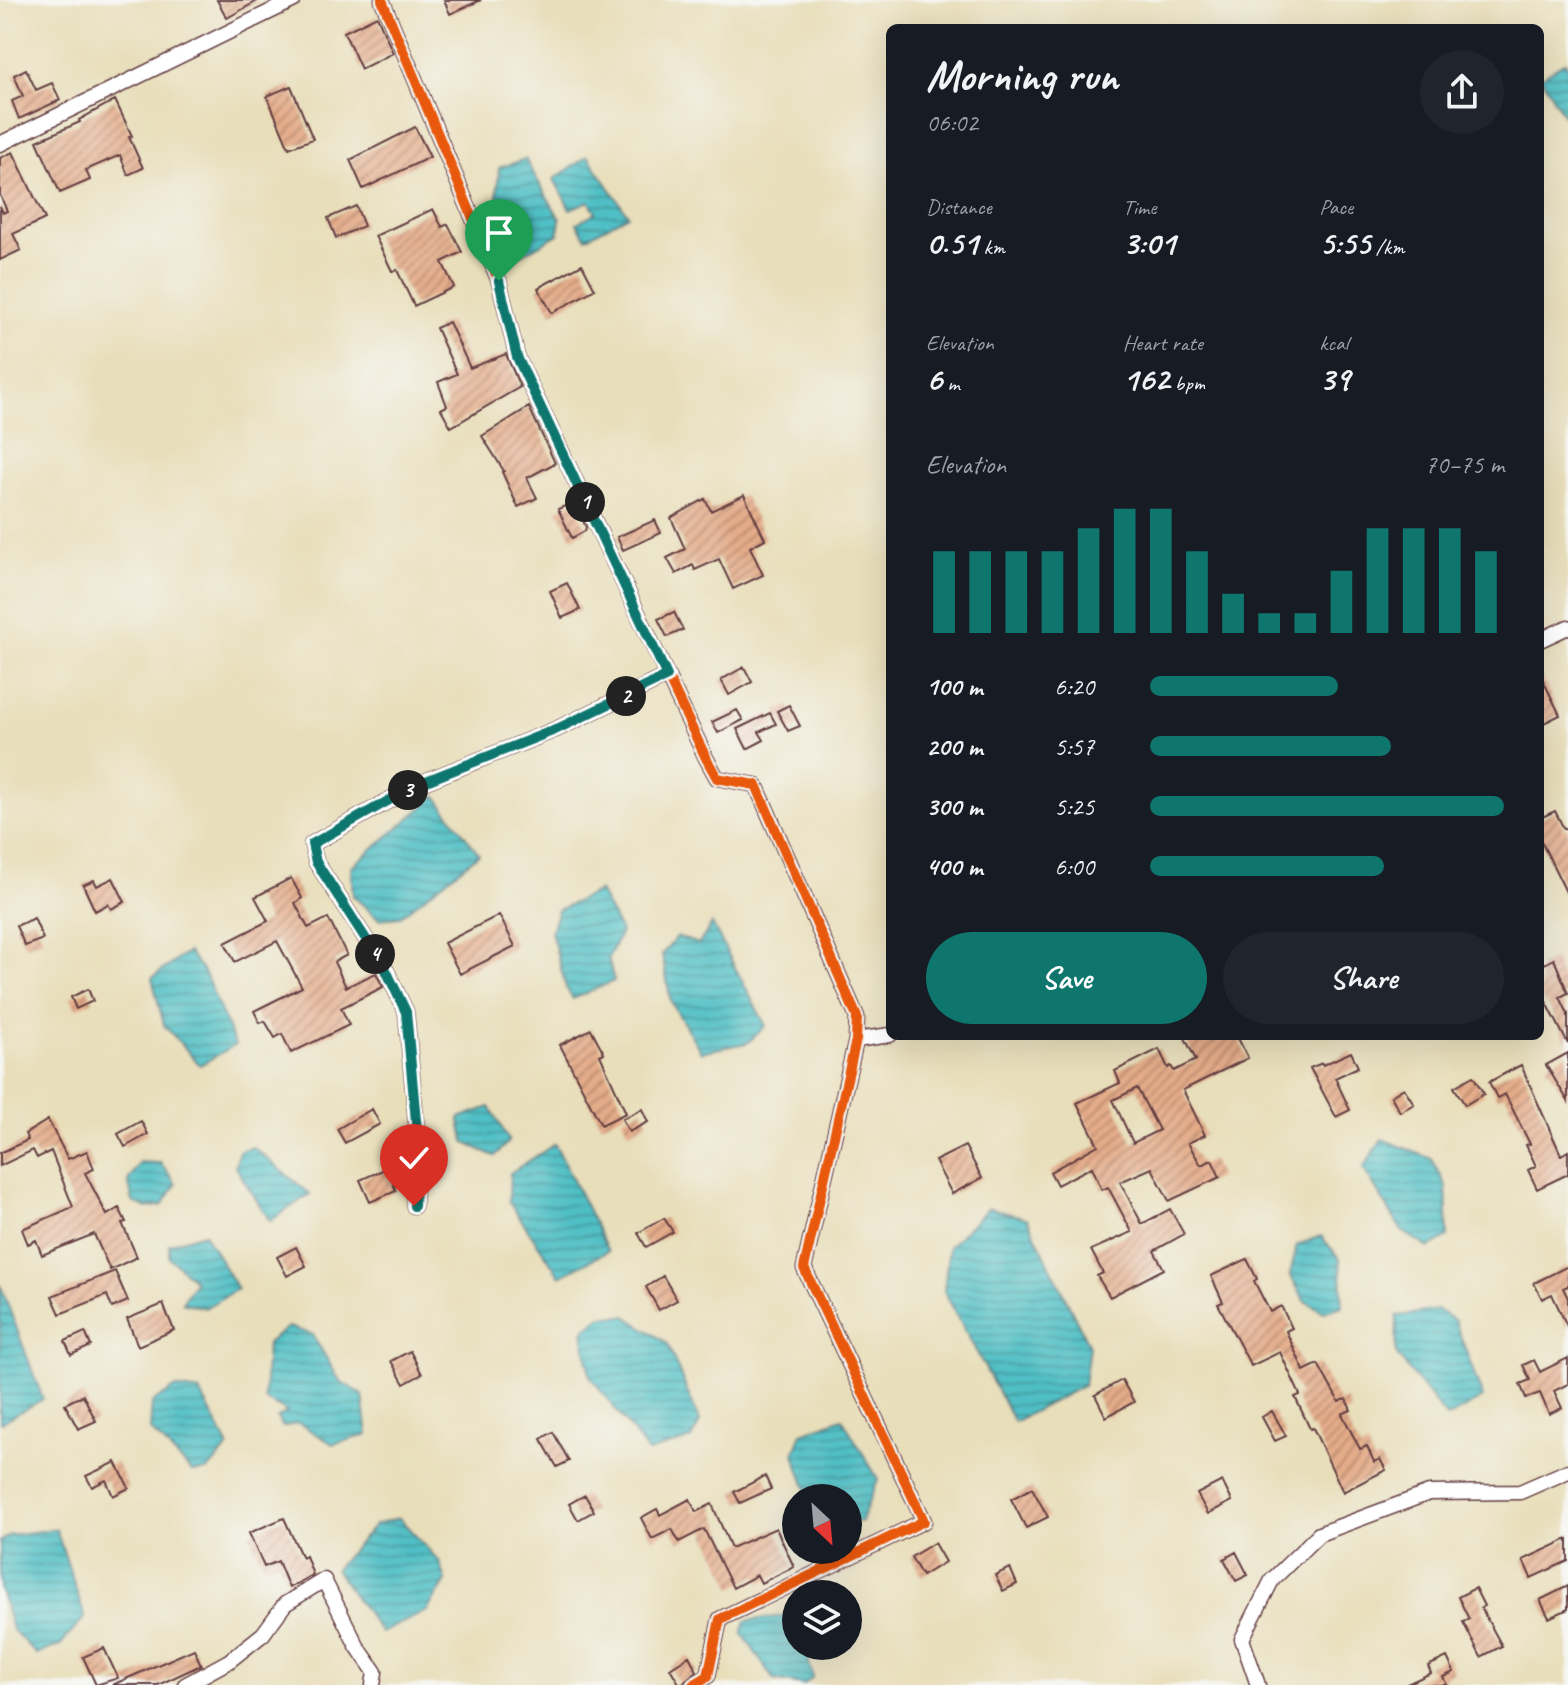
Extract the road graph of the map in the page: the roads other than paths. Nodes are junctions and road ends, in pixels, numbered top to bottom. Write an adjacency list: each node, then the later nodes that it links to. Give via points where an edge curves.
1 (294, 0): 3 (street)
2 (382, 0): 6 (street, via 499,281 517,357)
3 (0, 144)
4 (1568, 627): 5 (street)
5 (1544, 638)
6 (667, 676): 8 (street, via 717,778 756,785 857,1017); 9 (street, via 557,729 416,785 312,844 316,862 386,970 406,1012 417,1132)
7 (886, 1036): 8 (street)
8 (856, 1040): 13 (street, via 804,1268 924,1521 720,1619 708,1676)
9 (414, 1206)
10 (1568, 1471): 14 (street, via 1520,1492 1429,1493 1319,1534 1272,1580 1242,1639)
11 (185, 1685): 12 (street, via 229,1661 263,1634 285,1604 324,1580 375,1672)
12 (373, 1685)
13 (693, 1685)
14 (1258, 1685)

